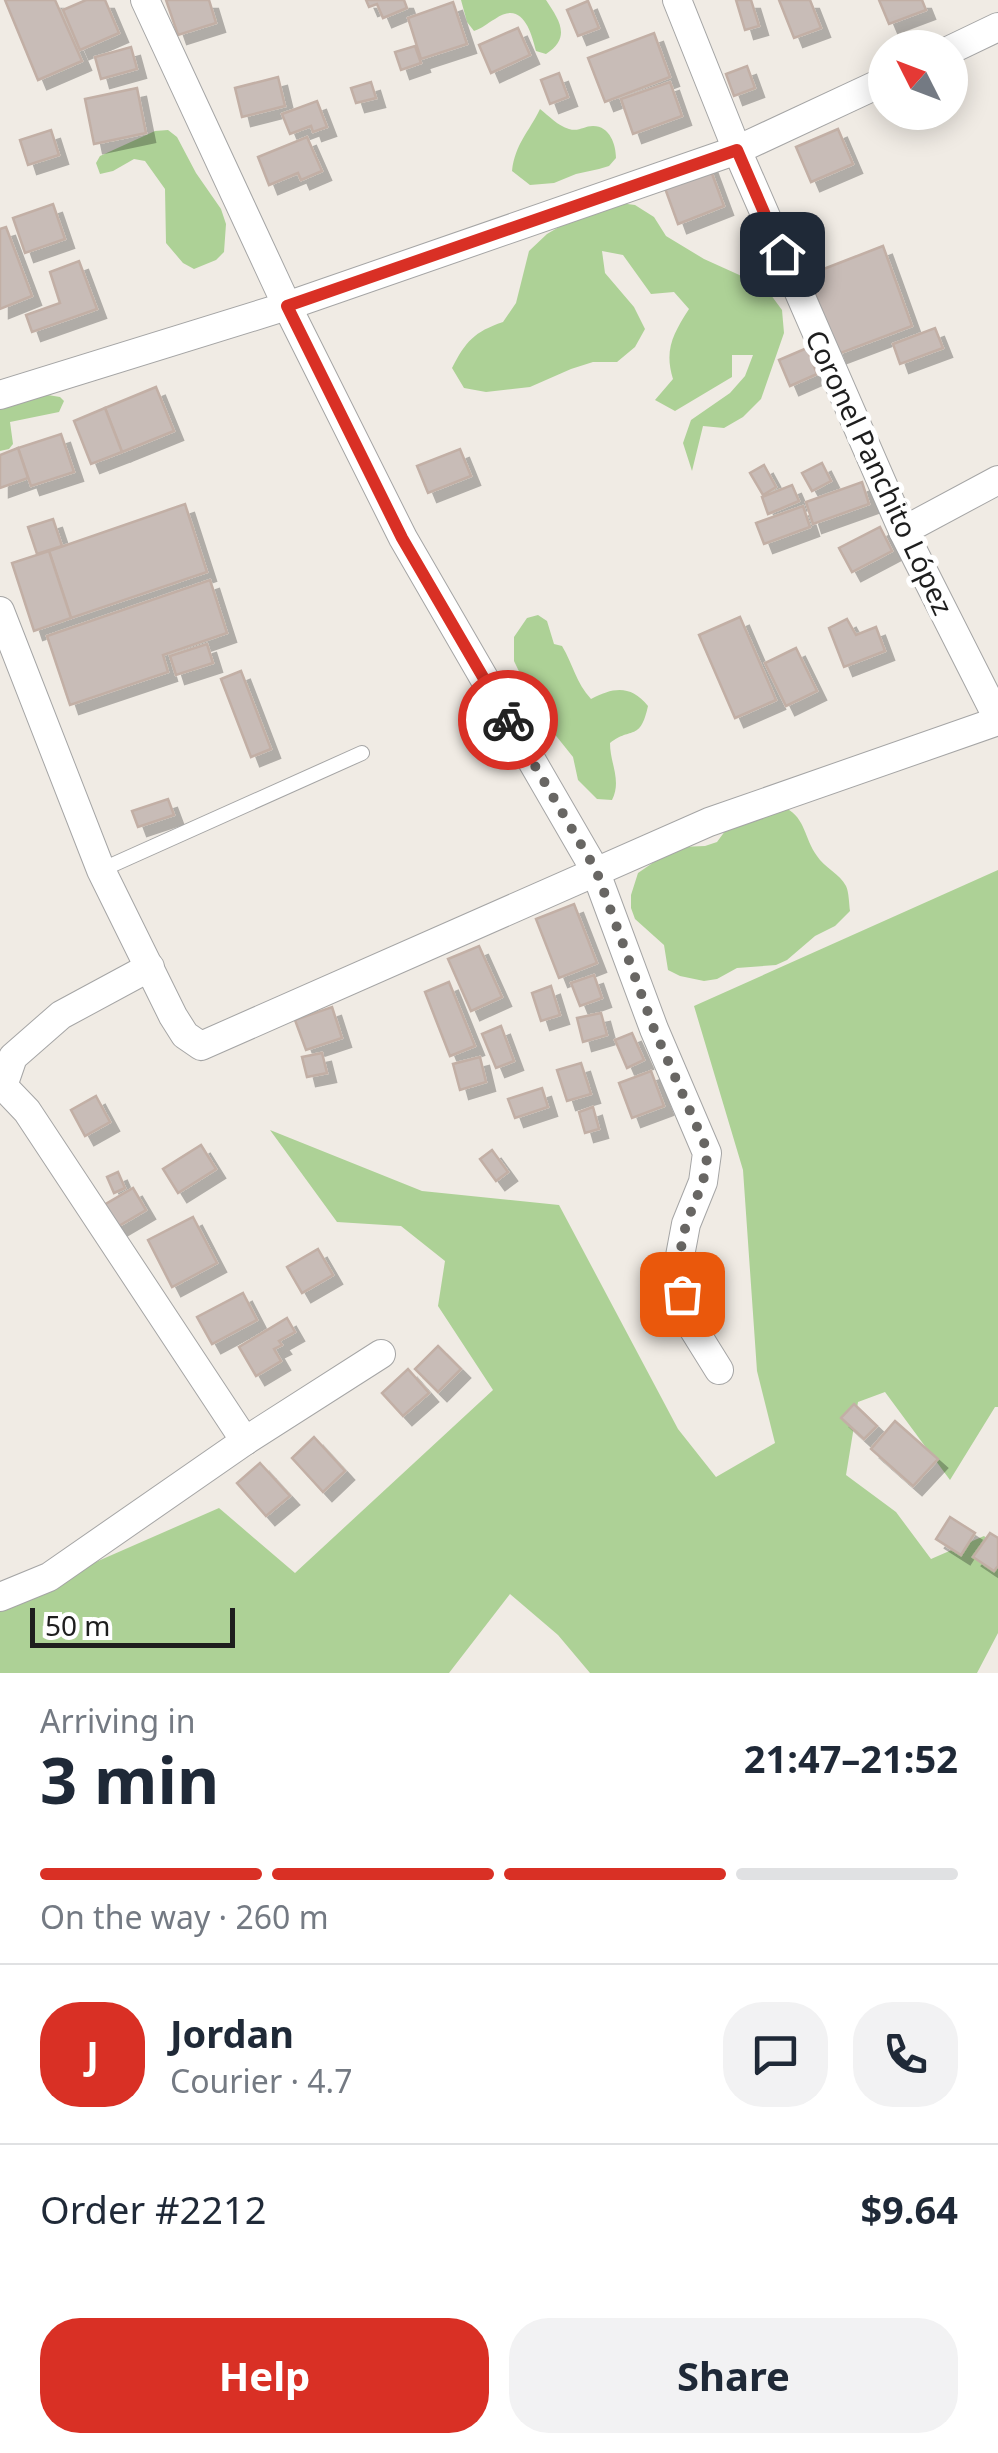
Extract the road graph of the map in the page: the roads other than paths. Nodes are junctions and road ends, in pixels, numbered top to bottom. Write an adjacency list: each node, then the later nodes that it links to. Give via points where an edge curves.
1 (145, 0): 7 (street)
2 (677, 0): 6 (street, Coronel Panchito López)
3 (998, 28): 4 (street)
4 (968, 42)
5 (868, 88): 6 (street)
6 (737, 150): 7 (street); 10 (street, Coronel Panchito López)
7 (287, 306): 8 (street); 15 (street, via 402,538)
8 (0, 395)
9 (998, 480): 10 (street)
10 (903, 531): 12 (street, Coronel Panchito López)
11 (0, 610): 14 (street)
12 (998, 720): 15 (street, via 709,822)
13 (362, 753): 14 (lane)
14 (101, 870): 16 (street)
15 (596, 870): 16 (street, via 201,1046 185,1035); 19 (street, via 708,1152 676,1272 686,1317)
16 (150, 966): 17 (street, via 61,1016 14,1057)
17 (2, 1087): 20 (street, via 27,1111)
18 (382, 1354): 20 (street)
19 (719, 1370)
20 (245, 1441): 21 (street, via 49,1577)
21 (0, 1597)

